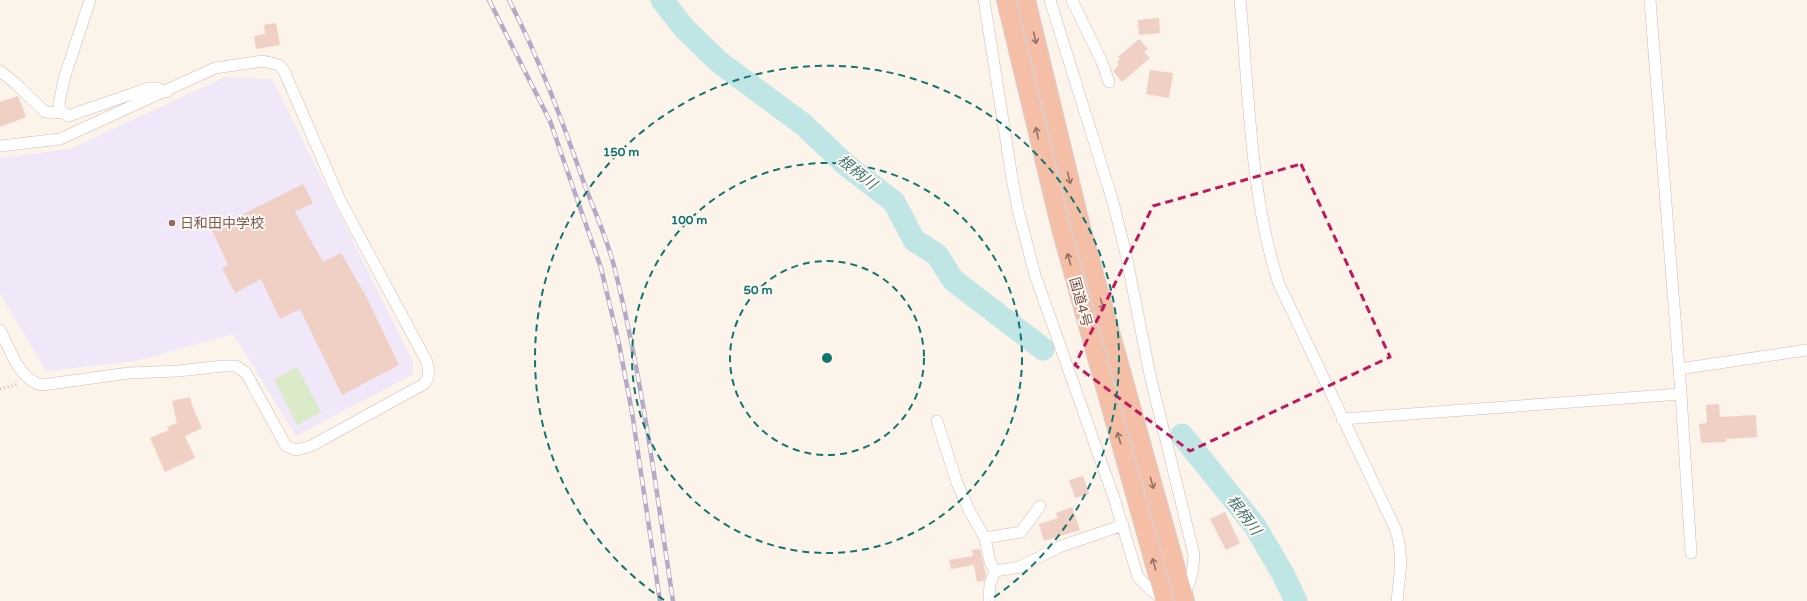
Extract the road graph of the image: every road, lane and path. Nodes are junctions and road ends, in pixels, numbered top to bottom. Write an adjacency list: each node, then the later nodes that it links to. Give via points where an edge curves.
1 (90, 0): 12 (street, via 64,80 59,104)
2 (984, 0): 23 (street, via 1008,157 1028,248)
3 (1006, 0): 29 (highway, 国道4号, one-way to 3, via 1061,229)
4 (1026, 0): 27 (highway, 国道4号, one-way to 27, via 1081,227)
5 (1050, 0): 27 (street, via 1113,202 1150,375 1194,555 1193,572)
6 (1072, 0): 10 (street)
7 (1240, 0): 20 (street, via 1255,161 1266,237 1279,284)
8 (1650, 0): 16 (street)
9 (0, 71): 12 (street, via 45,112)
10 (1109, 82)
11 (167, 92): 12 (street, via 149,88 71,116); 13 (street, via 60,139); 17 (street, via 215,68 256,61 279,65 284,71 340,200 426,362 429,371 427,380 311,446 296,450 286,446 246,373 236,366 129,374 42,385)
12 (62, 113)
13 (0, 146)
14 (0, 330): 17 (street)
15 (1807, 350): 16 (street)
16 (1679, 370): 19 (street)
17 (27, 377): 18 (path, via 21,383)
18 (0, 389)
19 (1681, 394): 20 (street); 25 (street)
20 (1342, 419): 30 (street, via 1400,543 1402,558)
21 (937, 421): 24 (street, via 958,483 970,512)
22 (1040, 506): 24 (street, via 1021,532)
23 (1123, 525): 26 (street, via 1059,547 1020,567); 29 (street, via 1138,576)
24 (985, 538): 26 (street, via 990,562)
25 (1691, 553)
26 (995, 571): 28 (street, via 990,584)
27 (1184, 597)
28 (989, 601)
29 (1165, 601)
30 (1397, 601)

